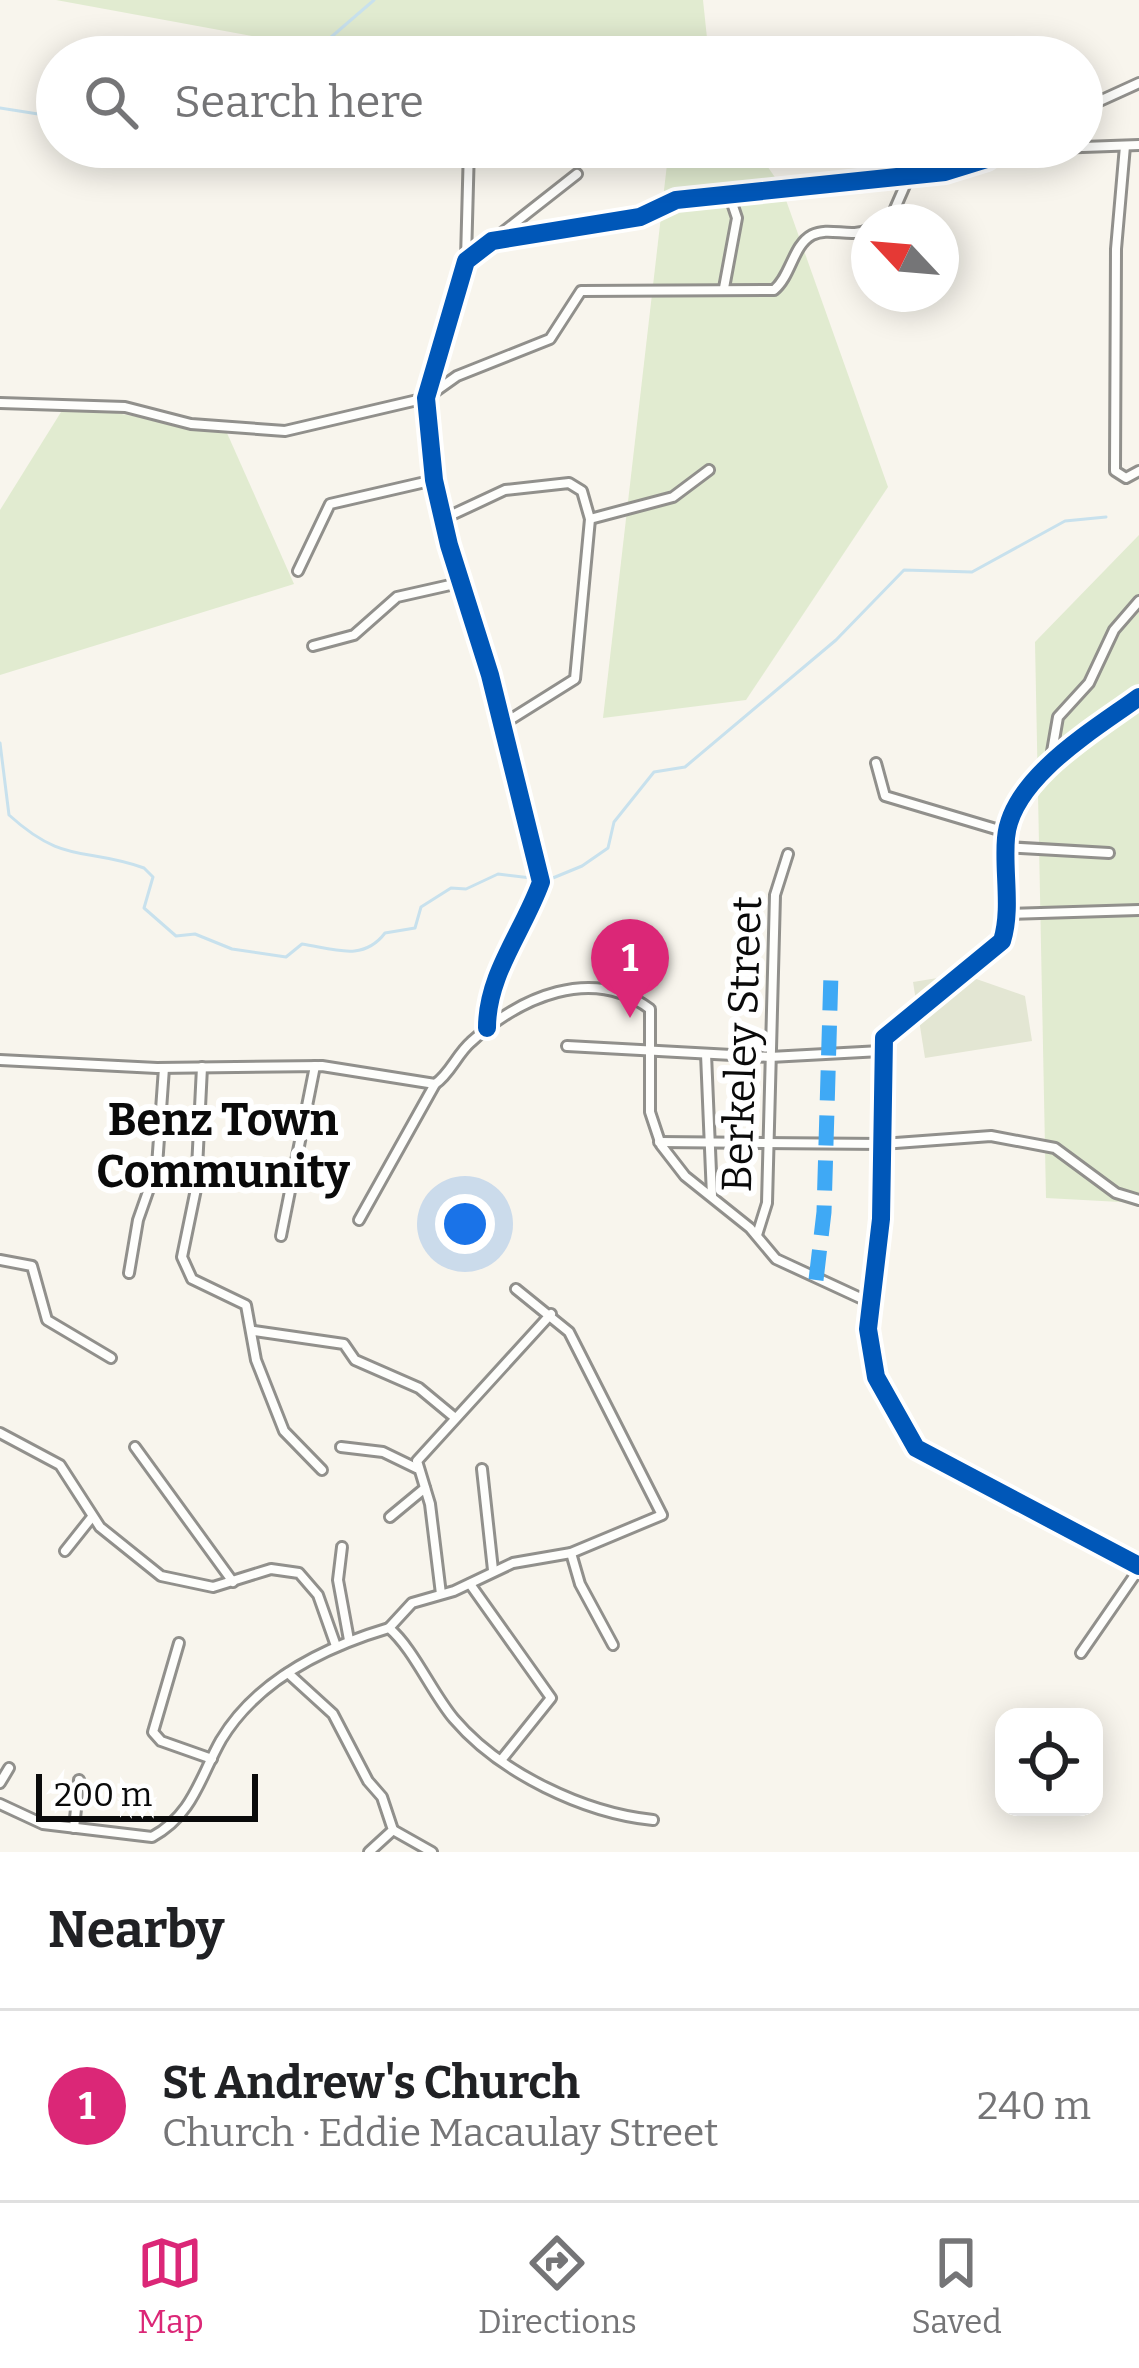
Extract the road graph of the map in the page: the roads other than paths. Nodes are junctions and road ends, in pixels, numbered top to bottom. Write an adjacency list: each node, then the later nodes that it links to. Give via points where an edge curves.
1 (1139, 83): 2 (street)
2 (1103, 99)
3 (1139, 145): 4 (street)
4 (1125, 146): 5 (street); 19 (street, via 1115,471 1126,478)
5 (1103, 147)
6 (469, 168): 14 (street)
7 (958, 168): 8 (street)
8 (910, 173): 10 (street); 11 (street)
9 (577, 174): 13 (street)
10 (729, 194): 13 (street); 15 (street, via 736,218)
11 (897, 204)
12 (851, 234): 15 (street, via 815,232 774,290)
13 (491, 241): 14 (street)
14 (466, 261): 16 (street)
15 (724, 288): 16 (street, via 581,291 550,339 457,376)
16 (426, 398): 17 (street, via 285,431 244,432 125,407); 20 (street)
17 (0, 403)
18 (709, 470): 21 (street, via 673,497)
19 (1139, 471)
20 (434, 479): 22 (street); 23 (street, via 330,504)
21 (590, 519): 22 (street, via 582,491 569,483 505,490); 28 (street, via 574,679)
22 (443, 520): 24 (street)
23 (298, 571)
24 (459, 583): 26 (street, via 397,597 354,635); 28 (street)
25 (1139, 601): 30 (street, via 1058,718)
26 (313, 646)
27 (1139, 697): 30 (street)
28 (500, 726): 37 (street, via 540,877 524,932 494,978)
29 (876, 763): 31 (street, via 885,796)
30 (1048, 770): 31 (street, via 1019,802)
31 (1006, 832): 32 (street)
32 (1005, 847): 34 (street); 36 (street)
33 (788, 854): 42 (street, Berkeley Street, via 776,895)
34 (1109, 854)
35 (1139, 910): 36 (street)
36 (1005, 914): 39 (street, via 998,947 889,1032)
37 (487, 1028): 40 (street, via 565,988 596,985 646,1005); 47 (street)
38 (567, 1046): 40 (street)
39 (880, 1051): 42 (street); 51 (street)
40 (651, 1052): 41 (street); 50 (street, via 650,1112)
41 (706, 1054): 42 (street); 48 (street)
42 (770, 1057): 49 (street, Berkeley Street)
43 (0, 1060): 46 (street)
44 (315, 1066): 45 (street); 47 (street); 56 (street)
45 (202, 1067): 46 (street); 62 (street, via 196,1189 182,1257 192,1279 246,1305)
46 (164, 1068): 58 (street, via 157,1166)
47 (434, 1084): 54 (street)
48 (708, 1139): 49 (street); 50 (street); 52 (street)
49 (764, 1139): 51 (street); 55 (street, Berkeley Street, via 766,1215)
50 (659, 1142): 52 (street)
51 (882, 1144): 53 (street, via 971,1136 1039,1142); 60 (street, via 878,1275)
52 (712, 1197): 55 (street)
53 (1139, 1200)
54 (359, 1220)
55 (757, 1235): 60 (street, via 776,1259)
56 (281, 1236)
57 (0, 1260): 63 (street, via 32,1267 47,1319)
58 (129, 1273)
59 (516, 1289): 61 (street)
60 (868, 1302): 77 (street, via 876,1377 916,1448)
61 (551, 1314): 64 (street); 76 (street, via 569,1332 662,1515)
62 (254, 1331): 64 (street, via 344,1344 355,1360 419,1388); 70 (street, via 256,1360 284,1431)
63 (111, 1358)
64 (454, 1417): 68 (street)
65 (0, 1433): 72 (street, via 60,1466)
66 (135, 1447): 79 (street)
67 (341, 1447): 68 (street, via 383,1452)
68 (416, 1468): 71 (street)
69 (482, 1469): 78 (street)
70 (322, 1470)
71 (425, 1487): 73 (street); 81 (street)
72 (92, 1516): 75 (street); 79 (street, via 161,1576 201,1587)
73 (390, 1517)
74 (342, 1547): 83 (street, via 338,1580)
75 (64, 1551)
76 (571, 1553): 78 (street); 85 (street)
77 (1139, 1567): 87 (street)
78 (494, 1570): 80 (street)
79 (233, 1582): 86 (street, via 272,1569 299,1573 317,1595)
80 (470, 1584): 81 (street); 90 (street, via 551,1698)
81 (441, 1594): 82 (street, via 412,1603)
82 (389, 1628): 83 (street); 90 (street, via 456,1721)
83 (349, 1640): 86 (street)
84 (178, 1643): 89 (street, via 153,1732)
85 (613, 1645)
86 (336, 1646): 88 (street)
87 (1081, 1654)
88 (287, 1673): 89 (street, via 235,1722); 97 (street, via 333,1714)
89 (212, 1759): 96 (street, via 190,1803 152,1837)
90 (502, 1759): 95 (street, via 594,1809)
91 (9, 1768): 93 (street)
92 (79, 1780): 96 (street)
93 (0, 1784)
94 (0, 1804): 96 (street)
95 (652, 1820)
96 (74, 1828)
97 (393, 1831): 98 (street); 99 (street)
98 (370, 1852)
99 (432, 1852)

